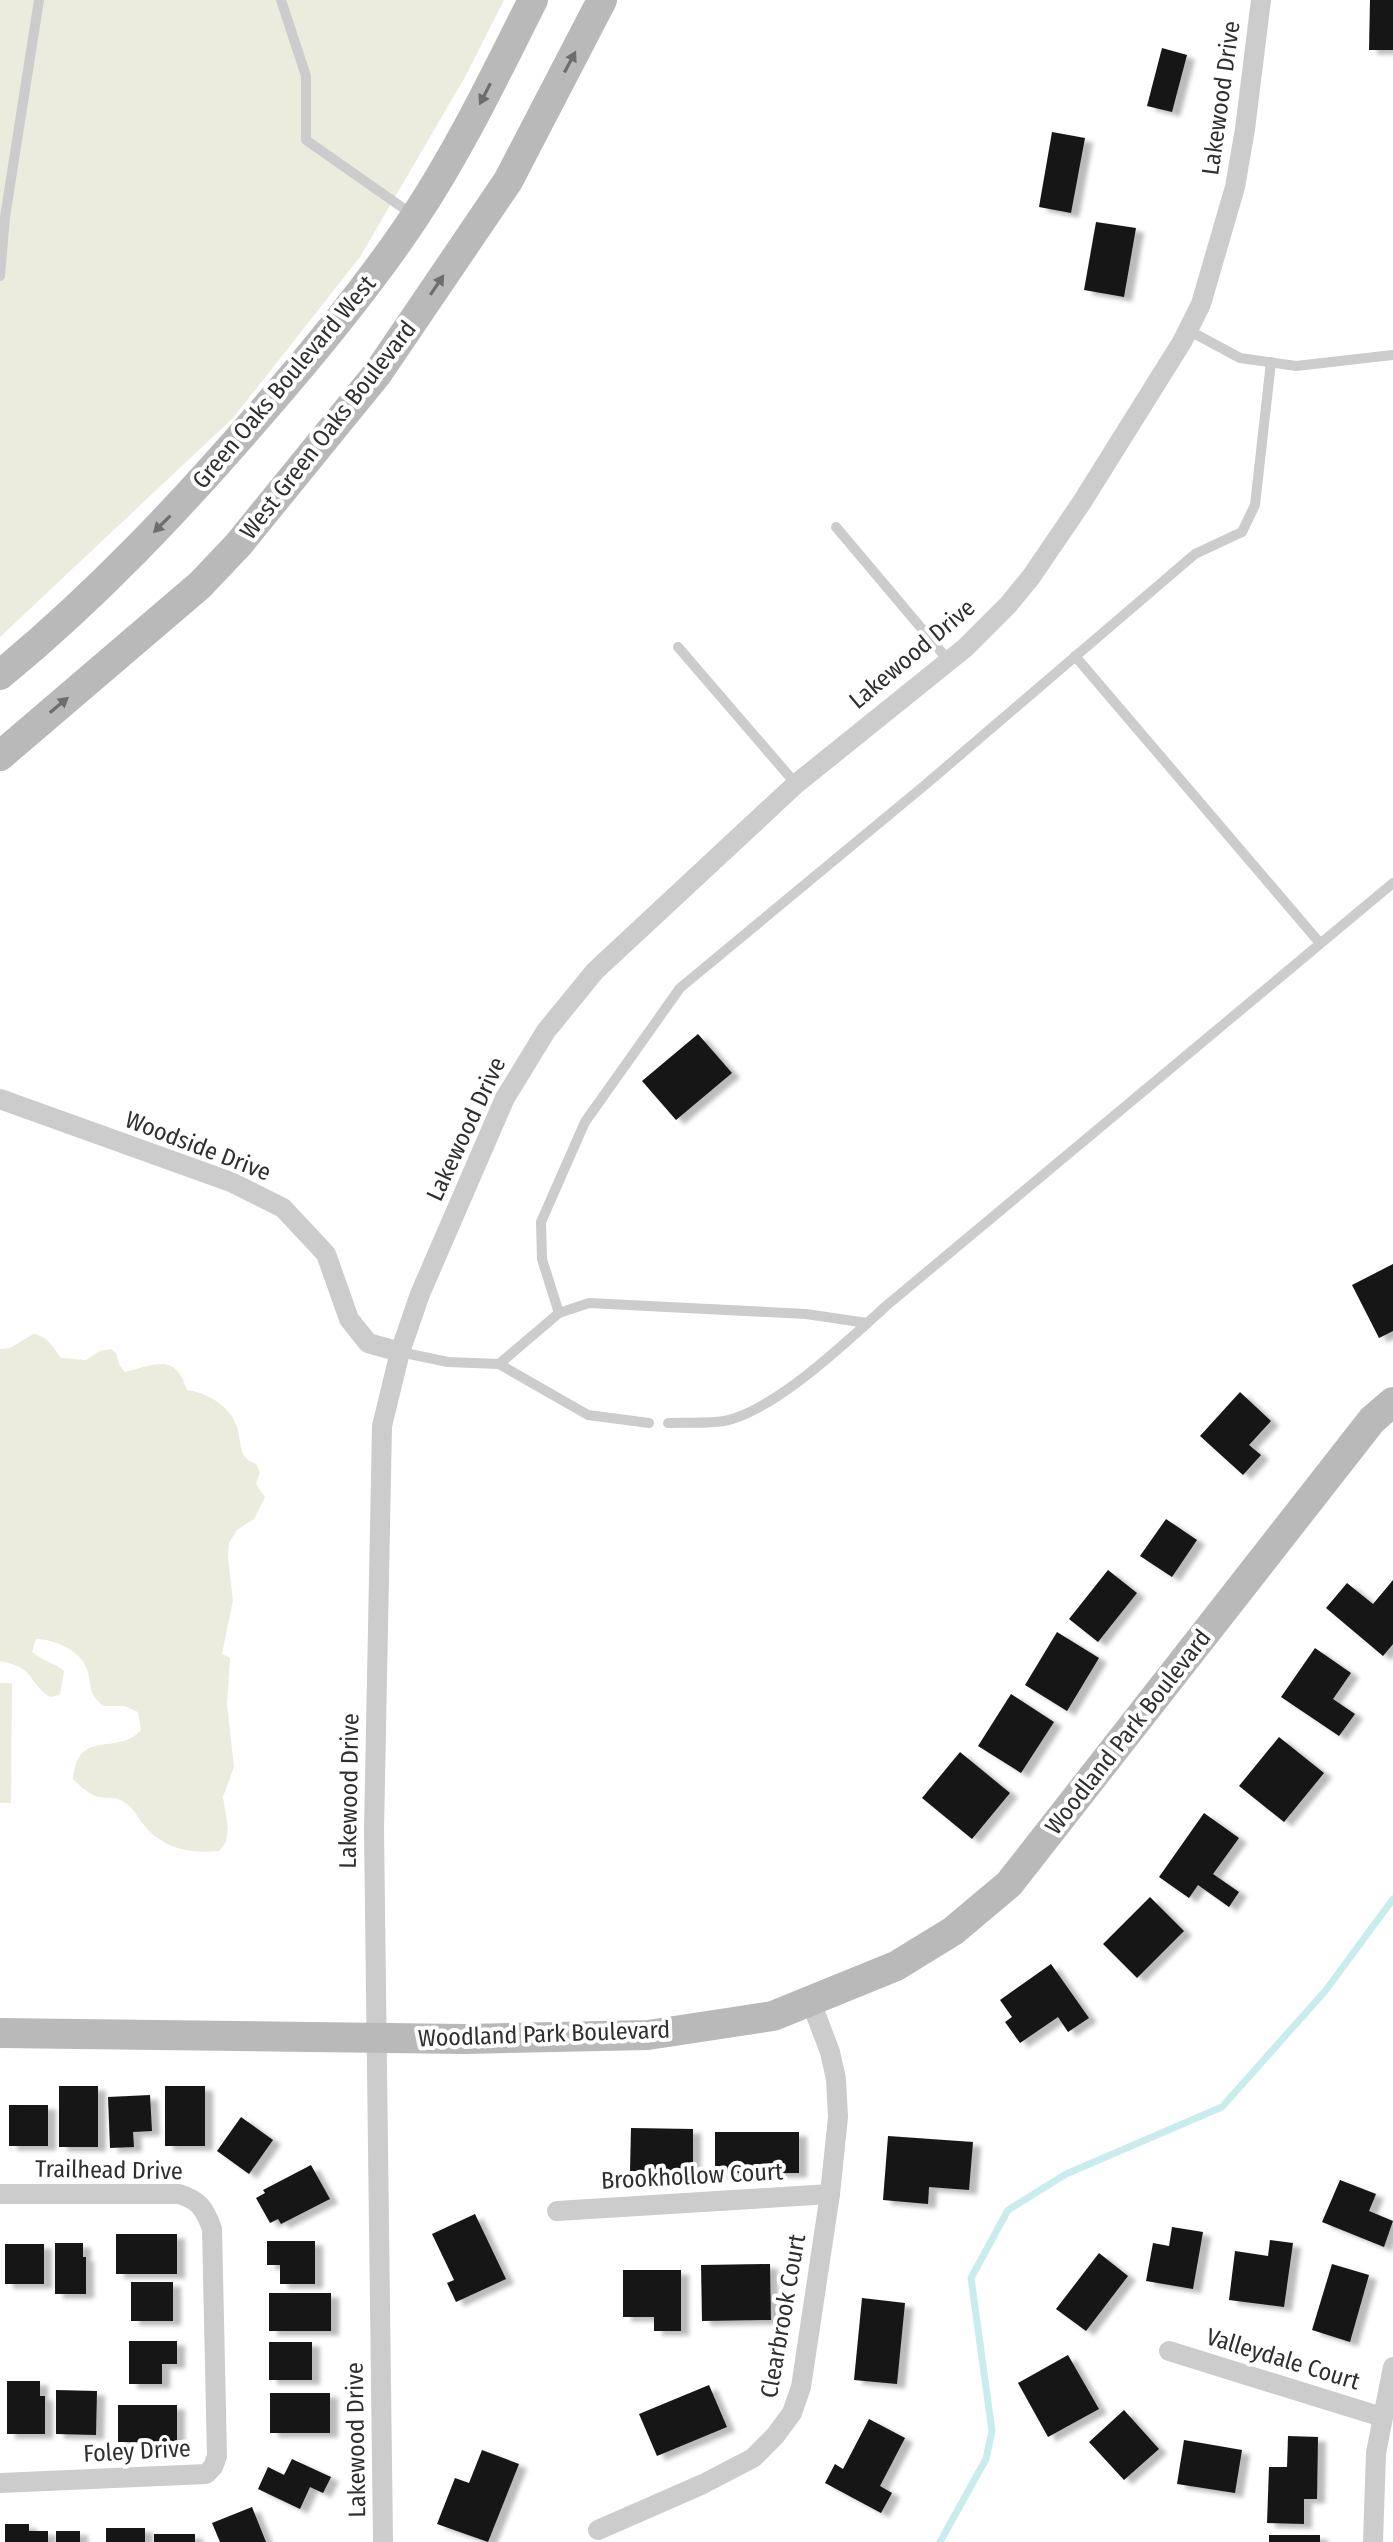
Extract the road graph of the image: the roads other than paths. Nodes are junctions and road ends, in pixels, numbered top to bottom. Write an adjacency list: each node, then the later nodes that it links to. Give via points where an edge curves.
1 (39, 0): 7 (lane)
2 (281, 0): 6 (lane, via 306,76 306,140)
3 (533, 0): 6 (main road, Green Oaks Boulevard West, one-way to 6)
4 (602, 0): 16 (main road, West Green Oaks Boulevard, one-way to 4, via 200,585 377,374 508,181)
5 (1261, 0): 8 (street, Lakewood Drive, via 1235,187 1201,304)
6 (415, 216): 15 (main road, Green Oaks Boulevard West, one-way to 15, via 336,326 186,500 59,626)
7 (0, 276)
8 (1188, 330): 10 (lane, via 1240,358); 14 (street, Lakewood Drive, via 1031,577)
9 (1393, 355): 10 (lane, via 1296,366)
10 (1271, 362): 13 (lane, via 1255,505 1242,532 1195,554)
11 (836, 527): 14 (lane)
12 (678, 647): 17 (lane)
13 (1075, 656): 19 (lane); 21 (lane, via 680,988 585,1122 541,1222 542,1259)
14 (949, 661): 17 (street, Lakewood Drive)
15 (0, 675)
16 (0, 756)
17 (796, 784): 23 (street, Lakewood Drive, via 595,971 546,1031 505,1098)
18 (1393, 883): 19 (lane)
19 (1319, 942): 22 (lane)
20 (0, 1099): 23 (street, Woodside Drive, via 231,1182 283,1208 326,1254 358,1331 368,1343)
21 (559, 1313): 22 (lane, via 589,1303 806,1314); 24 (lane)
22 (867, 1323): 27 (lane, via 767,1403 726,1420)
23 (400, 1352): 24 (lane, via 448,1362); 30 (street, Lakewood Drive, via 382,1426 374,1830)
24 (499, 1364): 26 (lane, via 588,1415)
25 (1393, 1402): 28 (main road, Woodland Park Boulevard, via 1372,1420 1009,1884 953,1931 896,1966)
26 (649, 1423)
27 (668, 1423)
28 (811, 2002): 30 (main road, Woodland Park Boulevard, via 773,2016 648,2035); 32 (street, Clearbrook Court, via 836,2079)
29 (0, 2033): 30 (main road, Woodland Park Boulevard)
30 (376, 2037): 40 (street, Lakewood Drive)
31 (0, 2194): 34 (street, Trailhead Drive, via 179,2194 196,2199 212,2229)
32 (830, 2194): 33 (street, Brookhollow Court); 39 (street, Clearbrook Court, via 801,2387 792,2413 753,2458)
33 (557, 2211)
34 (214, 2312): 38 (street, Foley Drive, via 217,2456 206,2474)
35 (1169, 2351): 37 (street, Valleydale Court)
36 (1393, 2367): 37 (street)
37 (1382, 2417): 41 (street)
38 (0, 2483)
39 (598, 2530)
40 (383, 2542)
41 (1373, 2542)

